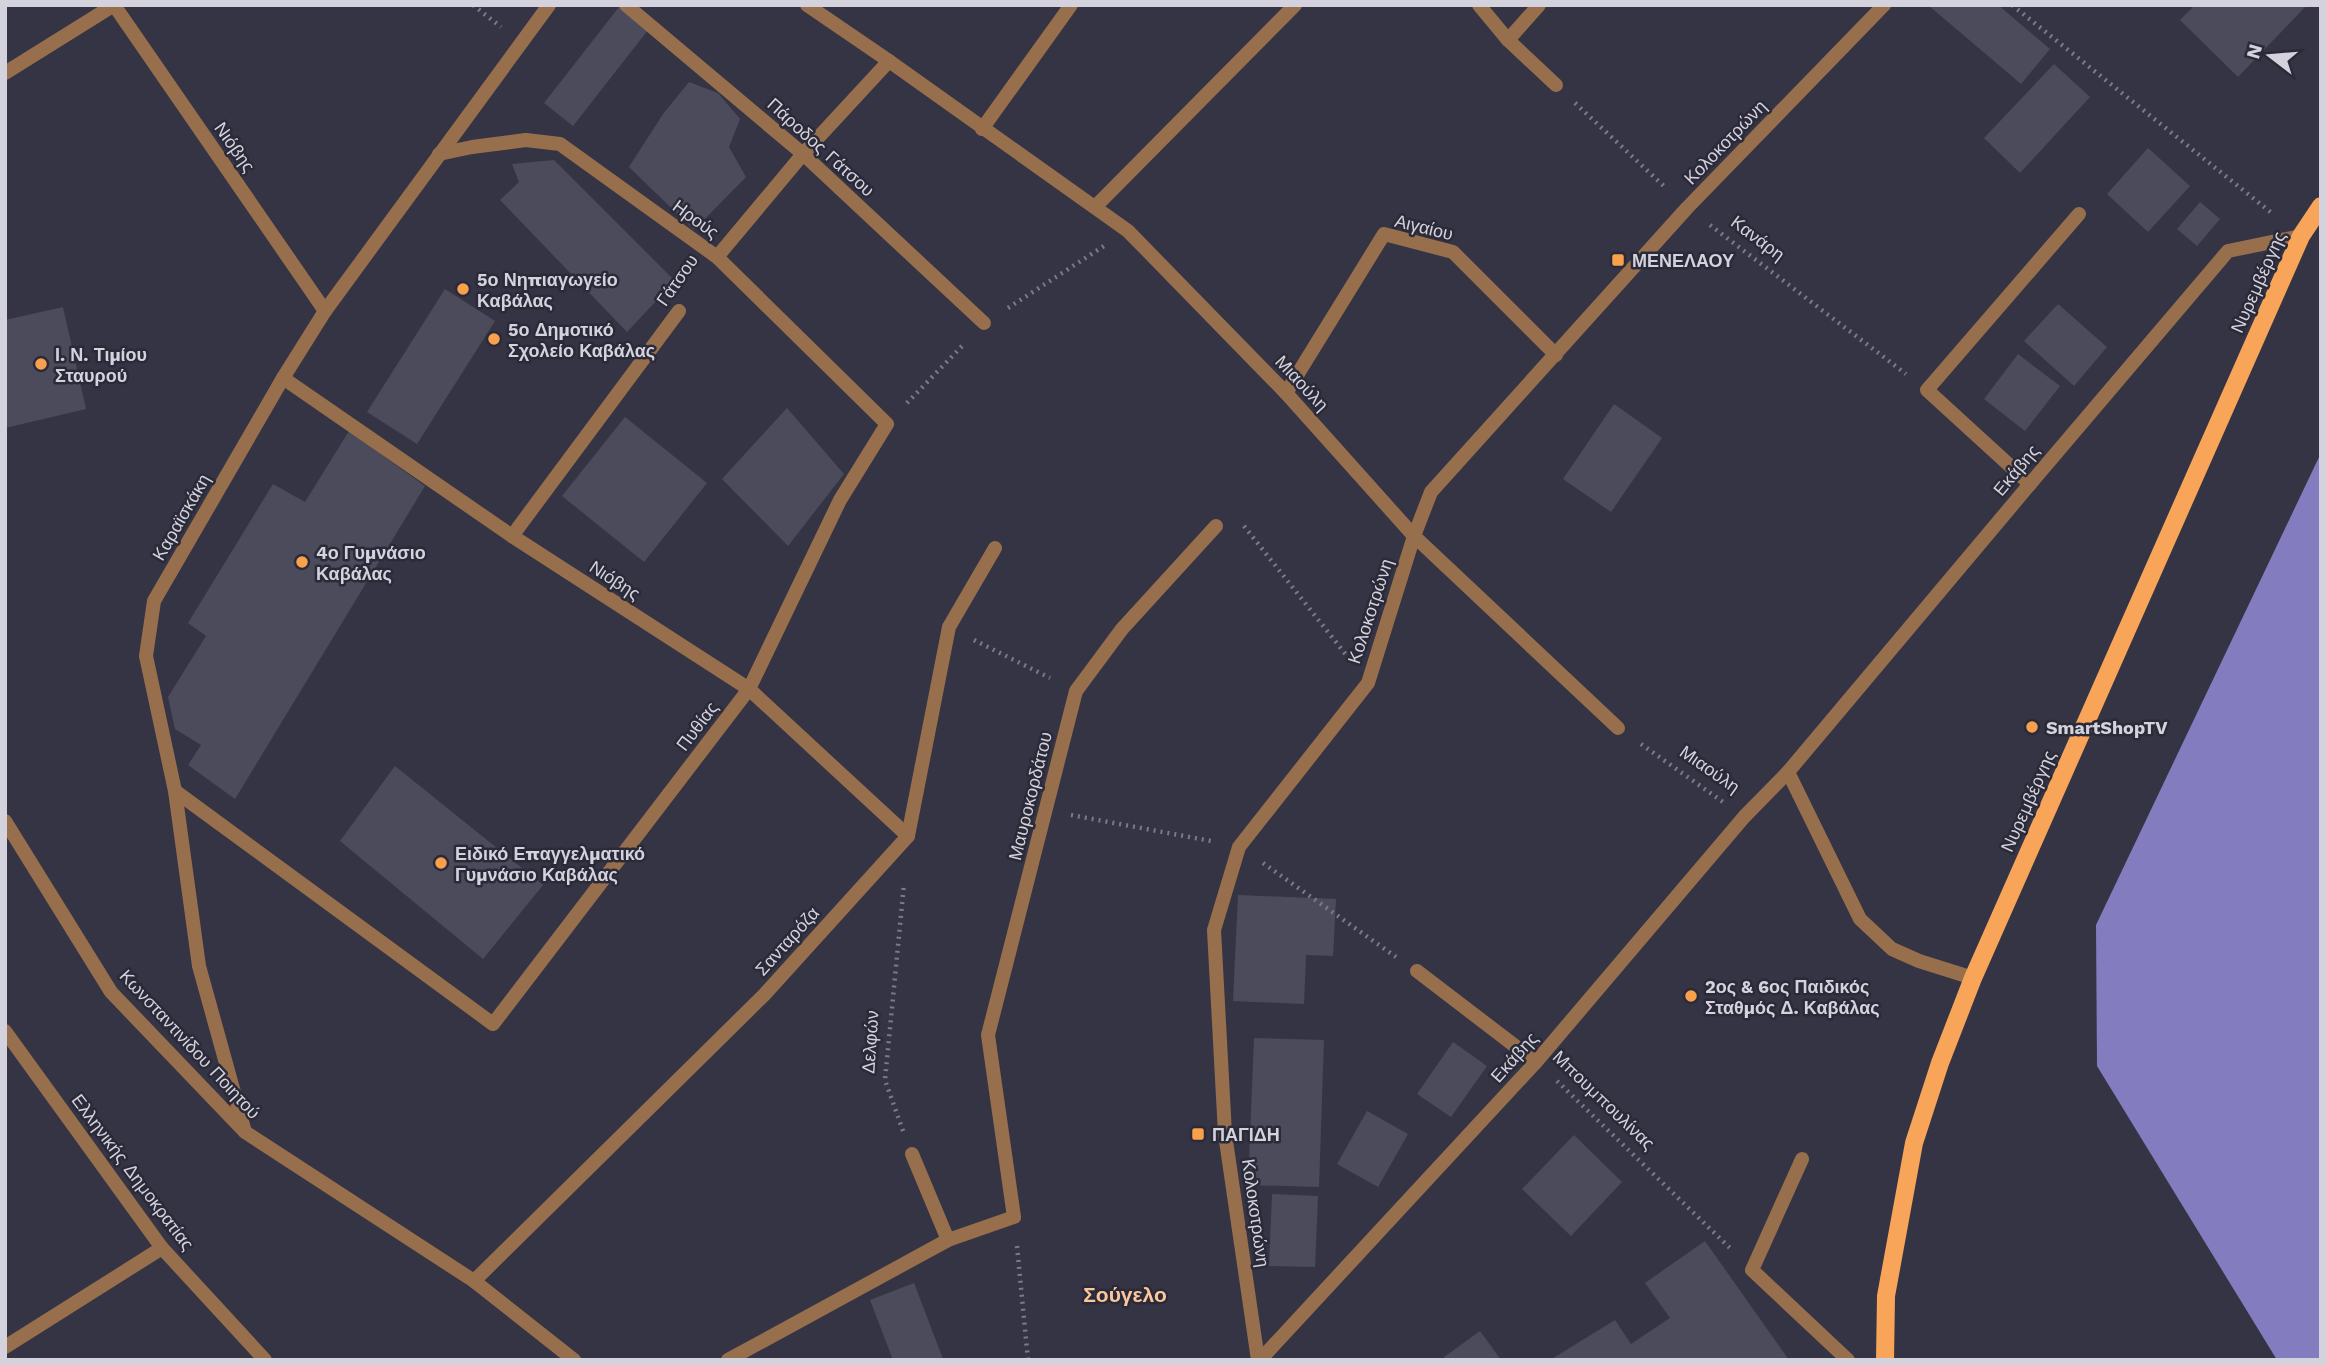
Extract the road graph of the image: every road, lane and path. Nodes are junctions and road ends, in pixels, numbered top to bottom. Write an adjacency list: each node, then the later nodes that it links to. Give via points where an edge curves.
1 (114, 5): 13 (street); 24 (street, Νιόβης)
2 (549, 5): 16 (street, Καραϊσκάκη)
3 (626, 5): 17 (street, Πάροδος Γάτσου)
4 (807, 5): 12 (street, Μιαούλη)
5 (1072, 5): 15 (street)
6 (1295, 5): 19 (street)
7 (1479, 5): 11 (street)
8 (1539, 5): 11 (street)
9 (1884, 5): 20 (street, Κολοκοτρώνη)
10 (2012, 5): 22 (path)
11 (1508, 40): 14 (street)
12 (889, 61): 15 (street, Μιαούλη); 17 (street, Γάτσου)
13 (5, 73)
14 (1556, 85): 20 (path, Κανάρη)
15 (982, 129): 19 (street, Μιαούλη)
16 (439, 154): 23 (street, Ηρούς, via 526,140 560,144); 24 (street, Καραϊσκάκη)
17 (803, 154): 23 (street, Γάτσου); 26 (street, Πάροδος Γάτσου)
18 (2321, 205): 22 (main road, Νυρεμβέργης)
19 (1094, 207): 30 (street, Μιαούλη, via 1128,231)
20 (1687, 208): 27 (street, Κολοκοτρώνη); 29 (path, Κανάρη)
21 (2079, 215): 29 (street)
22 (2301, 236): 32 (street, Εκάβης, via 2228,251); 48 (main road, Νυρεμβέργης)
23 (717, 257): 31 (street, Ηρούς)
24 (325, 311): 28 (street, Καραϊσκάκη)
25 (679, 311): 34 (street, Γάτσου)
26 (984, 323)
27 (1556, 355): 30 (street, Αιγαίου, via 1453,252 1384,234); 35 (street, Κολοκοτρώνη, via 1431,492)
28 (283, 379): 34 (street, Νιόβης); 43 (street, Καραϊσκάκη, via 154,601 146,656)
29 (1927, 390): 32 (street)
30 (1286, 393): 35 (street, Μιαούλη)
31 (887, 424): 39 (street, Πυθίας, via 839,500)
32 (2030, 484): 42 (street, Εκάβης)
33 (1216, 526): 38 (path, via 1233,512); 40 (street, Μαυροκορδάτου, via 1122,629)
34 (512, 536): 39 (street, Νιόβης)
35 (1414, 536): 38 (street, Κολοκοτρώνη); 41 (street, Μιαούλη)
36 (995, 548): 37 (street)
37 (950, 627): 40 (path); 46 (street)
38 (1368, 682): 64 (street, Κολοκοτρώνη, via 1239,846 1214,930 1225,1134)
39 (749, 689): 43 (street, Πυθίας, via 493,1024); 46 (street, Νιόβης)
40 (1076, 691): 54 (street, Μαυροκορδάτου, via 988,1035)
41 (1618, 727): 44 (path, Μιαούλη)
42 (1788, 772): 44 (street, Εκάβης); 48 (street, via 1860,919 1892,949)
43 (175, 791): 51 (street, Καραϊσκάκη, via 199,966)
44 (1744, 817): 50 (street, Εκάβης)
45 (5, 821): 51 (street, Κωνσταντινίδου Ποιητού, via 110,992)
46 (908, 836): 52 (path, Δελφών, via 885,1080); 58 (street, Σανταρόζα, via 764,995)
47 (1417, 971): 50 (street, Μπουμπουλίνας)
48 (1973, 978): 66 (main road, Νυρεμβέργης, via 1914,1143 1886,1296)
49 (5, 1031): 56 (street, Ελληνικής Δημοκρατίας)
50 (1536, 1062): 57 (path, Μπουμπουλίνας); 64 (street, Εκάβης)
51 (245, 1132): 58 (street, Κωνσταντινίδου Ποιητού)
52 (912, 1154): 55 (street)
53 (1802, 1159): 57 (street)
54 (1014, 1217): 55 (street); 63 (path)
55 (948, 1240): 62 (street)
56 (162, 1248): 59 (street); 60 (street, Ελληνικής Δημοκρατίας)
57 (1752, 1270): 65 (street)
58 (474, 1280): 61 (street, Κωνσταντινίδου Ποιητού)
59 (5, 1347)
60 (265, 1360)
61 (574, 1360)
62 (728, 1360)
63 (1028, 1360)
64 (1259, 1360)
65 (1847, 1360)
66 (1885, 1360)

